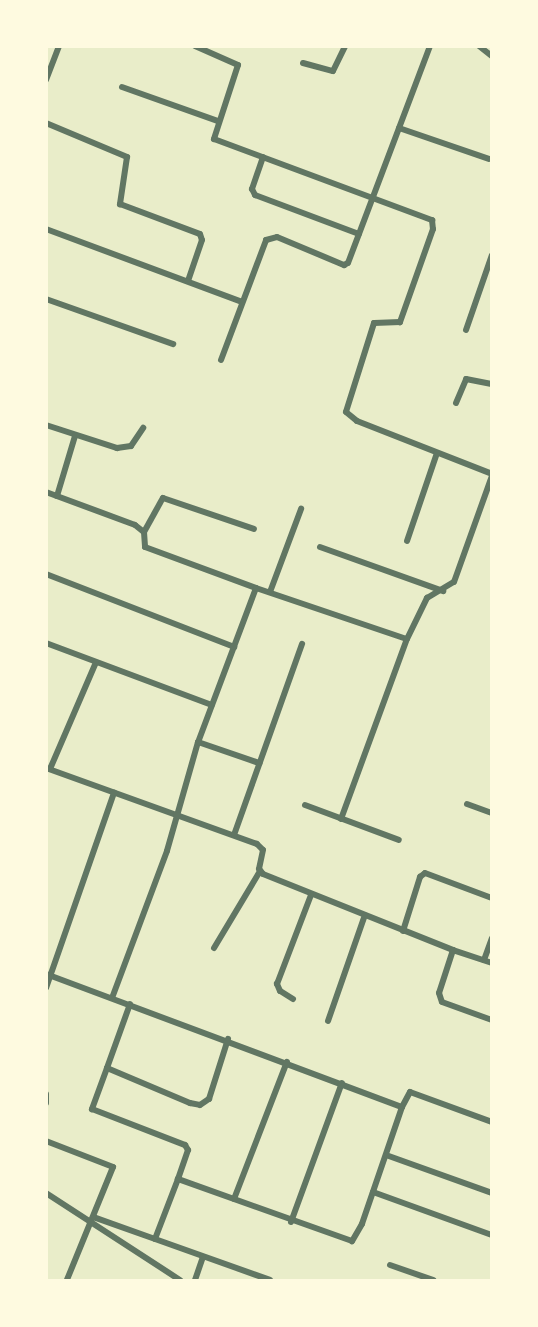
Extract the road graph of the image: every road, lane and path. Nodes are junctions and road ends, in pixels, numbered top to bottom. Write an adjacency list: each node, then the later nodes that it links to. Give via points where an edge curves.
1 (59, 46): 8 (street)
2 (195, 46): 10 (street, via 238,65)
3 (345, 46): 7 (street, via 333,71)
4 (430, 46): 12 (street)
5 (479, 46): 6 (street)
6 (492, 56)
7 (303, 63)
8 (46, 80)
9 (122, 87): 10 (street)
10 (218, 121): 13 (street, via 214,139)
11 (46, 123): 19 (street, via 127,157 120,204 200,234 202,240)
12 (399, 128): 14 (street); 15 (street)
13 (263, 157): 15 (street); 17 (street, via 252,189 255,195)
14 (489, 159)
15 (373, 197): 17 (street); 30 (street, via 434,222 400,322 374,323 346,412 357,421)
16 (46, 228): 19 (street)
17 (359, 234): 21 (street, via 344,265 277,237 266,240)
18 (492, 255): 22 (street)
19 (188, 281): 21 (street)
20 (46, 299): 23 (street)
21 (242, 302): 24 (street)
22 (466, 330)
23 (173, 344)
24 (221, 360)
25 (492, 384): 26 (street, via 466,379)
26 (456, 403)
27 (46, 425): 29 (street)
28 (143, 428): 29 (street, via 126,448)
29 (75, 436): 33 (street)
30 (437, 453): 31 (street); 37 (street)
31 (492, 475): 41 (street, via 458,572)
32 (46, 492): 33 (street)
33 (57, 496): 36 (street, via 135,525)
34 (301, 509): 42 (street)
35 (254, 529): 36 (street, via 163,498)
36 (144, 532): 40 (street, via 145,547)
37 (407, 542)
38 (320, 547): 41 (street)
39 (46, 574): 46 (street)
40 (256, 588): 42 (street); 46 (street)
41 (443, 591): 43 (street, via 427,598)
42 (270, 592): 43 (street)
43 (407, 639): 57 (street)
44 (46, 643): 47 (street)
45 (302, 644): 50 (street)
46 (234, 647): 48 (street)
47 (96, 662): 48 (street); 51 (street)
48 (212, 705): 49 (street)
49 (198, 742): 50 (street); 56 (street)
50 (259, 763): 58 (street)
51 (48, 769): 52 (street)
52 (114, 793): 56 (street); 70 (street)
53 (467, 804): 55 (street)
54 (305, 805): 57 (street)
55 (492, 813)
56 (176, 816): 58 (street); 72 (street)
57 (341, 819): 59 (street)
58 (234, 836): 60 (street, via 262,847)
59 (399, 840)
60 (260, 871): 61 (street); 66 (street)
61 (311, 895): 63 (street); 73 (street, via 278,984 280,992)
62 (492, 898): 64 (street, via 426,873 420,877)
63 (365, 915): 64 (street); 76 (street)
64 (404, 931): 67 (street)
65 (492, 938): 68 (street)
66 (214, 948)
67 (453, 950): 68 (street); 75 (street, via 439,997 451,1006)
68 (484, 960): 69 (street)
69 (492, 963)
70 (49, 975): 71 (street); 72 (street)
71 (46, 988)
72 (112, 998): 74 (street)
73 (293, 999)
74 (130, 1004): 77 (street); 79 (street)
75 (492, 1020)
76 (328, 1021)
77 (228, 1039): 78 (street); 79 (street, via 209,1099 200,1105)
78 (287, 1062): 80 (street); 91 (street)
79 (107, 1068): 87 (street, via 92,1109 185,1145 188,1150)
80 (342, 1083): 83 (street); 93 (street)
81 (46, 1094): 82 (street)
82 (46, 1103)
83 (402, 1107): 84 (street, via 411,1092); 86 (street)
84 (492, 1122)
85 (46, 1141): 92 (street, via 113,1167)
86 (386, 1155): 88 (street); 90 (street)
87 (178, 1179): 91 (street); 95 (street)
88 (373, 1192): 93 (street, via 358,1236 352,1241); 94 (street)
89 (46, 1193): 92 (street)
90 (492, 1193)
91 (234, 1199): 93 (street)
92 (94, 1221): 95 (street); 98 (street); 99 (street)
93 (291, 1222)
94 (492, 1235)
95 (155, 1239): 96 (street)
96 (203, 1257): 100 (street); 101 (street)
97 (390, 1265): 102 (street)
98 (67, 1281)
99 (180, 1281)
100 (195, 1281)
101 (270, 1281)
102 (434, 1281)

